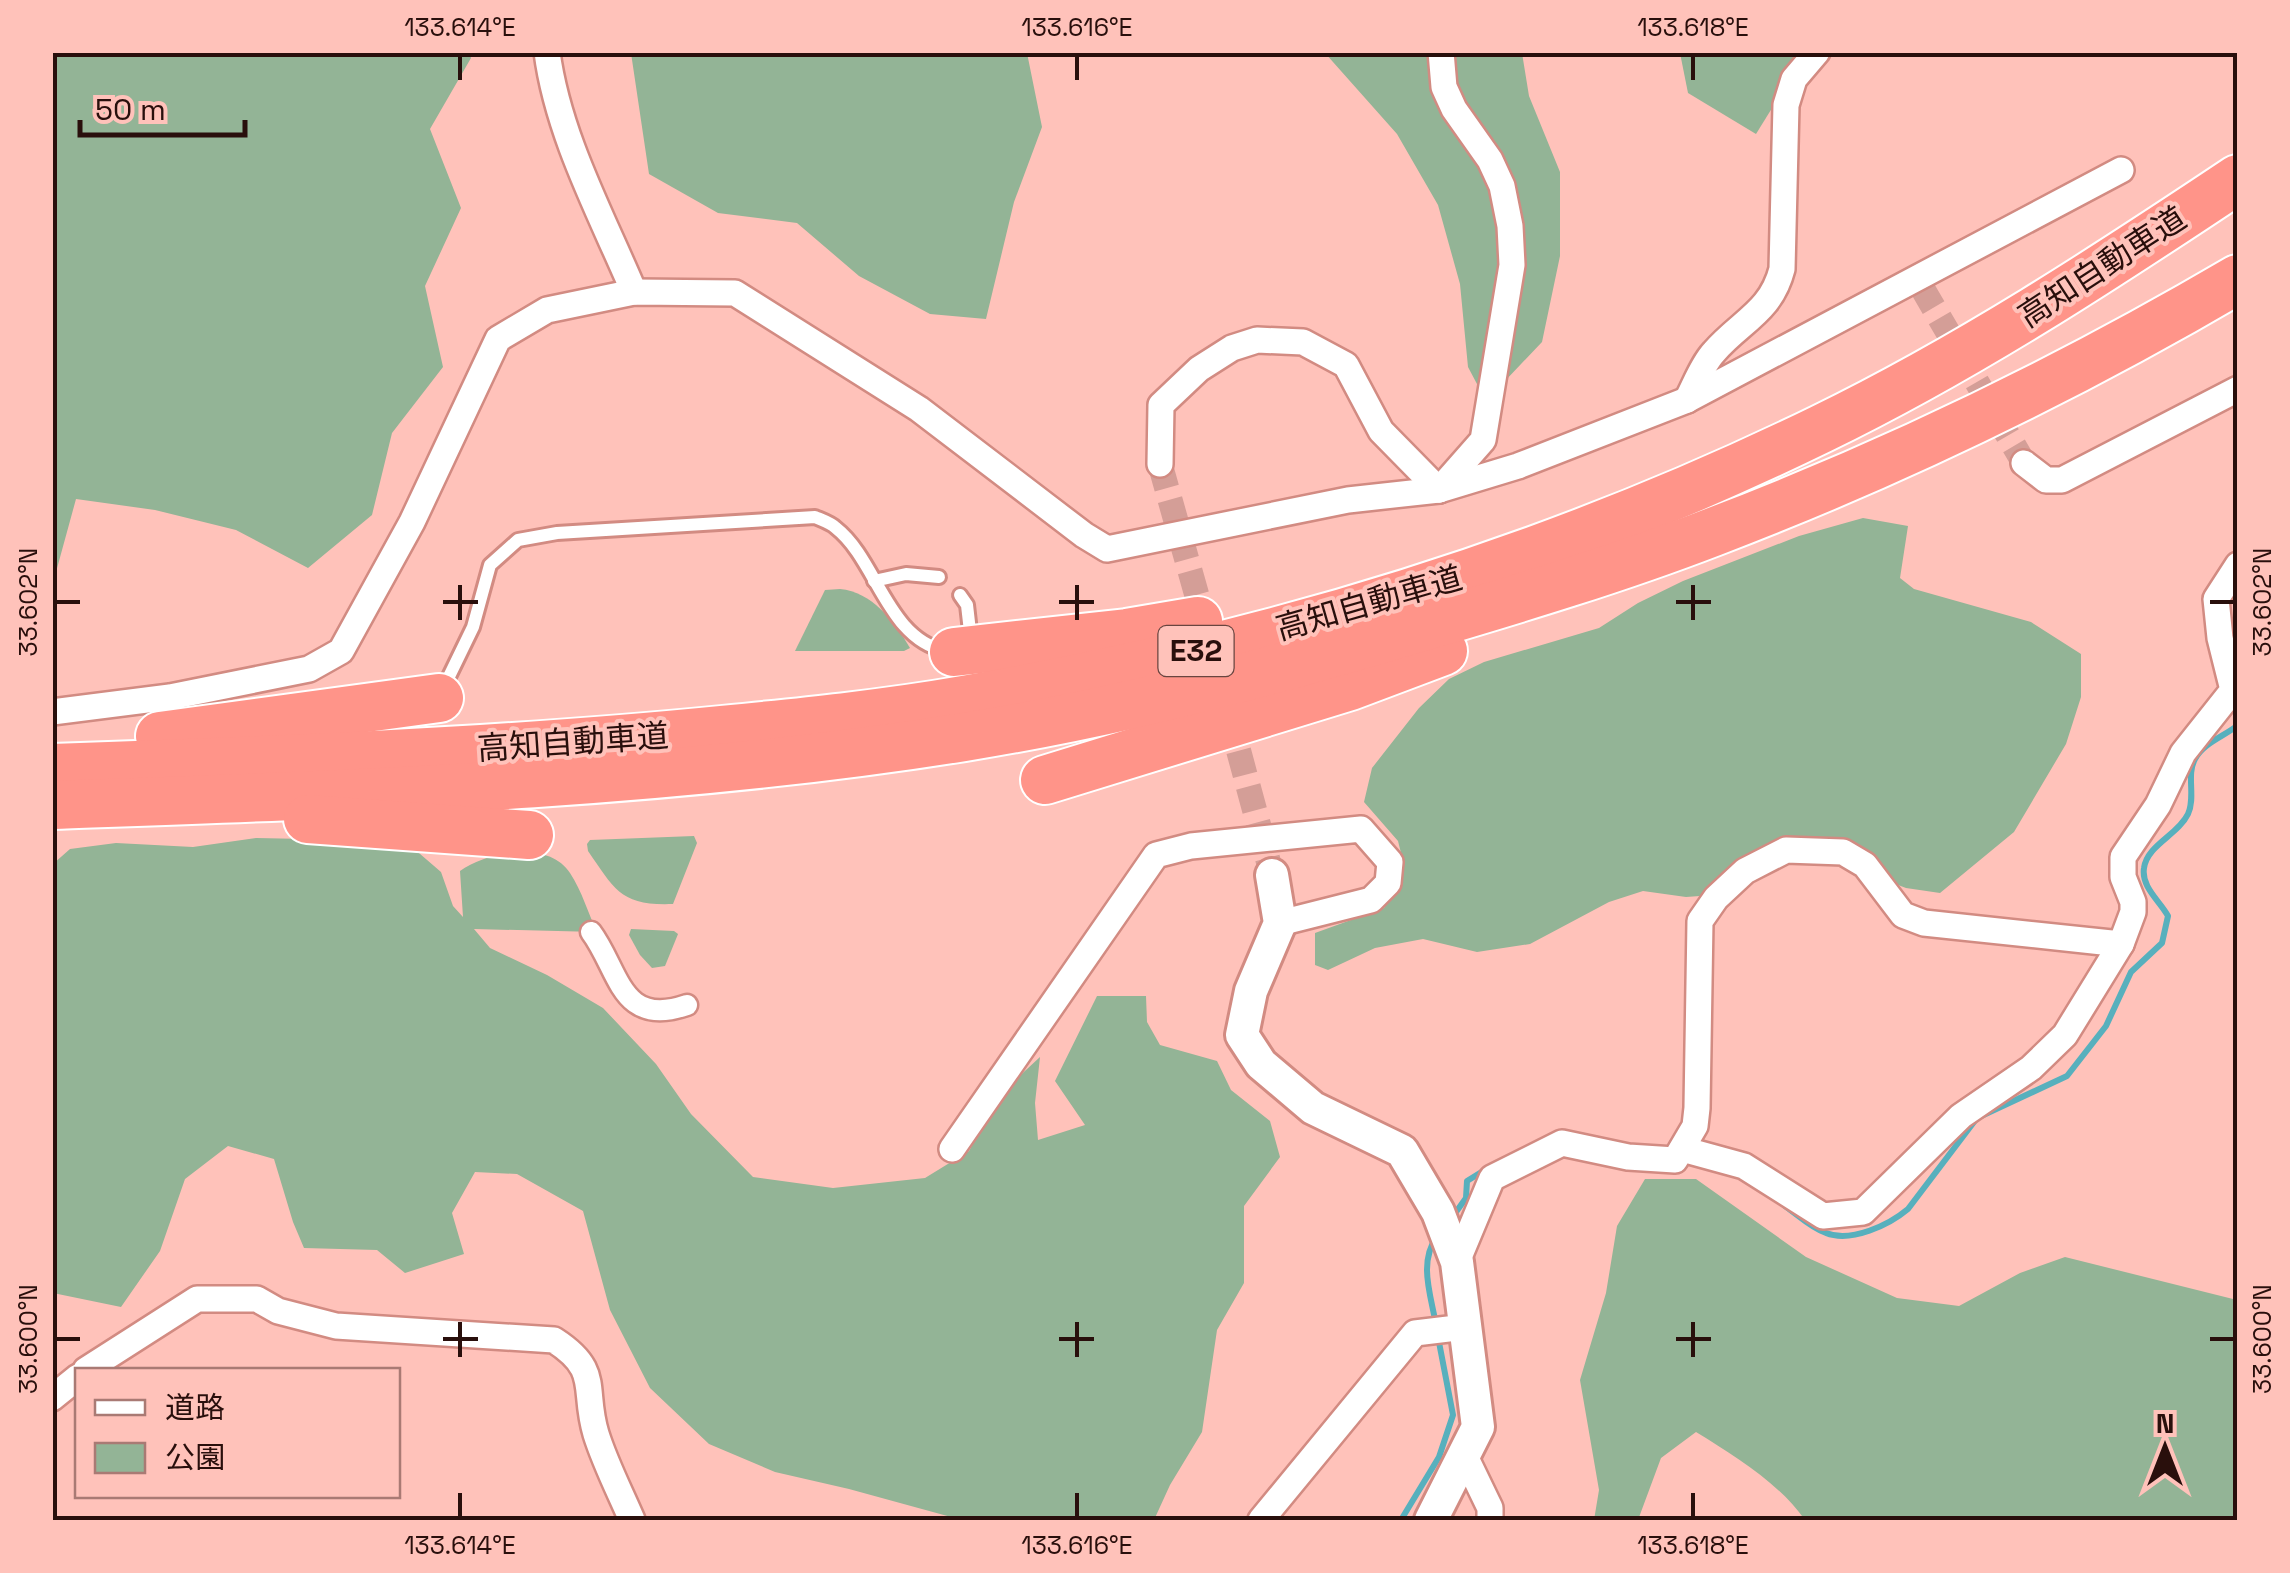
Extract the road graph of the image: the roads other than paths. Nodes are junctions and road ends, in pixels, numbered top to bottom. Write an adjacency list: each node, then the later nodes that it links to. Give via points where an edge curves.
1 (547, 52): 7 (street, via 572,147)
2 (1441, 52): 12 (street, via 1449,98 1502,186 1512,265 1483,440)
3 (1817, 52): 9 (street, via 1794,78 1786,105 1778,286 1712,354)
4 (2120, 170): 9 (street)
5 (2238, 179): 13 (highway, 高知自動車道 / E32, via 1978,345 1822,428)
6 (2238, 279): 14 (highway, 高知自動車道 / E32, via 2017,398)
7 (634, 292): 12 (street, via 735,292 918,409 1108,549 1348,500); 21 (street, via 548,310 498,339 412,522 341,651 309,669 170,698)
8 (2238, 389): 10 (street, via 2062,480 2046,480)
9 (1686, 400): 12 (street)
10 (2024, 463)
11 (1160, 464): 12 (street, via 1162,404 1199,369 1257,340 1302,342 1346,365 1380,431)
12 (1439, 490)
13 (1662, 501): 19 (highway, via 1274,609); 23 (highway, 高知自動車道 / E32, via 1474,573 1281,630 959,701 496,749)
14 (1711, 533): 24 (highway, via 1497,630 1350,686); 25 (highway, 高知自動車道 / E32, via 1286,668 964,737 651,773)
15 (2238, 565): 31 (street, via 2216,599 2233,690 2183,753 2123,856 2133,912)
16 (938, 577): 17 (lane)
17 (874, 581): 19 (lane, via 905,628 929,648); 20 (lane, via 838,529 815,517 518,540 490,565 473,627)
18 (960, 595): 19 (lane, via 966,604)
19 (963, 652)
20 (439, 698): 22 (highway)
21 (52, 712)
22 (52, 748)
23 (52, 768)
24 (1046, 780)
25 (52, 805)
26 (52, 816): 27 (highway, via 221,814)
27 (529, 835)
28 (1272, 875): 29 (street)
29 (1280, 923): 33 (street, via 1371,900 1388,883 1390,862 1361,829 1156,855); 35 (street, via 1251,991 1242,1035 1253,1056 1313,1108 1402,1151)
30 (590, 932): 32 (street, via 630,1000 652,1010)
31 (2120, 944): 34 (street, via 2065,1035 2032,1068 1961,1116 1863,1212 1824,1216 1744,1166); 34 (street, via 1924,923 1903,915 1865,864 1842,852 1786,850 1744,871 1700,921 1697,1108)
32 (687, 1004)
33 (952, 1149)
34 (1679, 1153): 35 (street, via 1628,1158 1562,1144 1492,1178)
35 (1448, 1238): 36 (street)
36 (1446, 1329): 40 (street, via 1478,1428); 42 (street, via 1415,1333)
37 (89, 1368): 41 (street, via 197,1299 257,1299 278,1312 336,1326 554,1340 576,1355 589,1380 595,1432)
38 (75, 1380): 39 (street)
39 (52, 1398)
40 (1462, 1452): 43 (street); 44 (street)
41 (632, 1520)
42 (1261, 1520)
43 (1430, 1520)
44 (1490, 1520)

